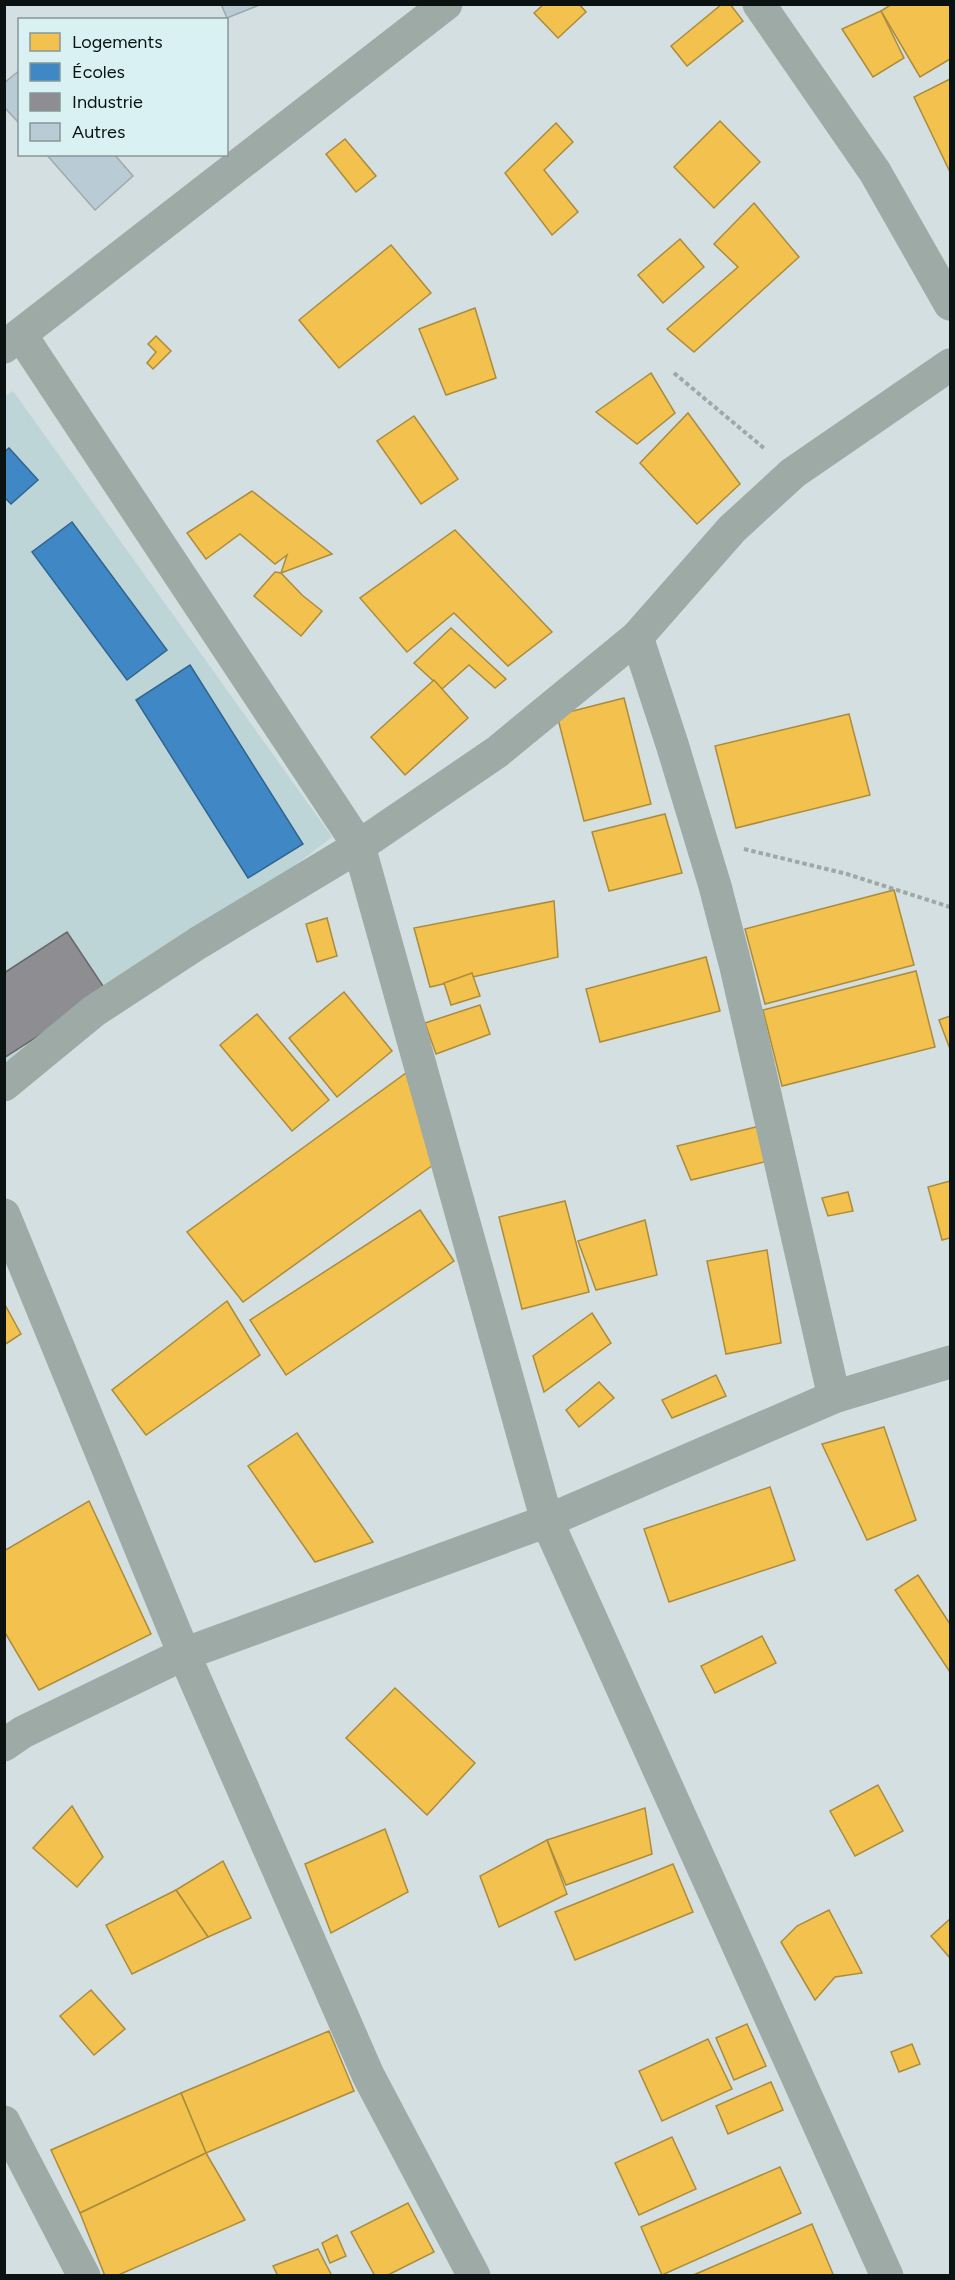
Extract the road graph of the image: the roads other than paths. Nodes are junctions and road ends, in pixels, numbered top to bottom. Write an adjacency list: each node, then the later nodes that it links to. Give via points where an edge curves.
1 (446, 4): 4 (street)
2 (759, 4): 3 (street, via 875,172)
3 (951, 304)
4 (13, 341): 7 (street)
5 (951, 365): 6 (street, via 793,472 732,529)
6 (637, 637): 7 (street, via 497,752); 11 (street, via 715,886)
7 (359, 846): 8 (street, via 94,1011); 12 (street)
8 (4, 1086)
9 (4, 1215): 13 (street)
10 (951, 1362): 11 (street)
11 (834, 1396): 12 (street)
12 (547, 1521): 13 (street); 18 (street)
13 (184, 1654): 14 (street, via 23,1732); 17 (street, via 368,2075)
14 (4, 1745)
15 (4, 2122): 16 (street)
16 (84, 2276)
17 (474, 2276)
18 (887, 2276)

